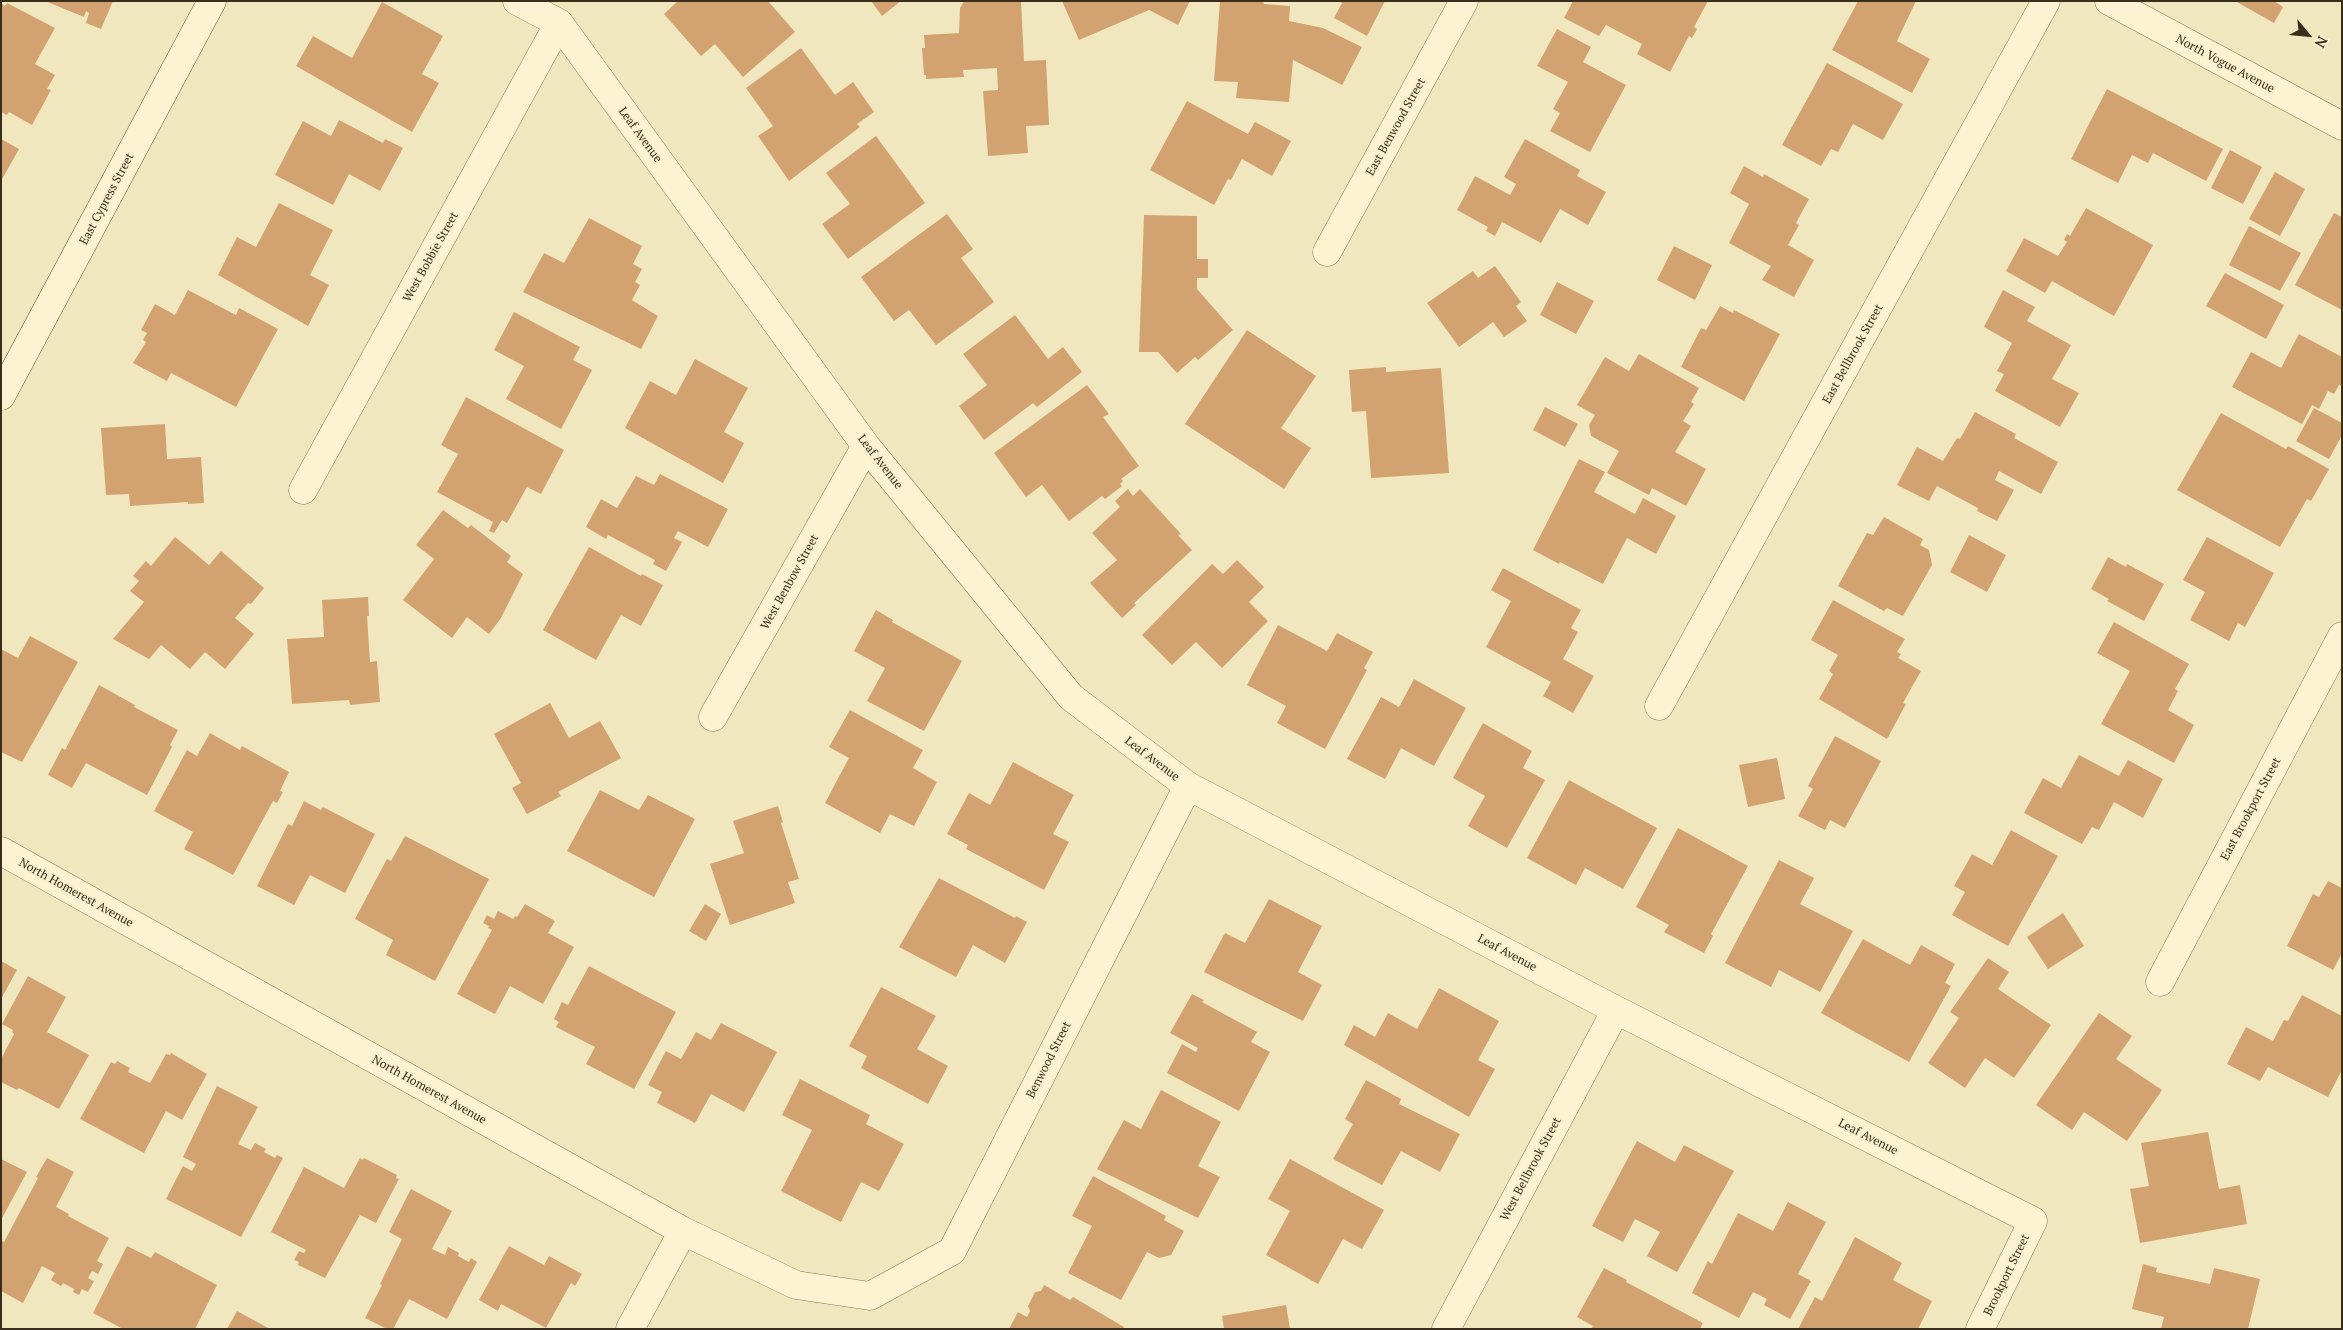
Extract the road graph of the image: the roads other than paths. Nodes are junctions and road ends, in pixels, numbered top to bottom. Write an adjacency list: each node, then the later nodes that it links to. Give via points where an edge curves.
1 (212, 1): 9 (street, East Cypress Street)
2 (517, 1): 6 (street, Leaf Avenue)
3 (1464, 1): 8 (street, East Benwood Street)
4 (2046, 1): 13 (street, East Bellbrook Street)
5 (2109, 1): 7 (street, North Vogue Avenue)
6 (559, 23): 10 (street, Leaf Avenue); 11 (street, West Bobbie Street)
7 (2342, 126)
8 (1327, 252)
9 (1, 396)
10 (866, 446): 14 (street, West Benbow Street); 15 (street, Leaf Avenue, via 1071,697)
11 (303, 490)
12 (2342, 636): 17 (street, East Brookport Street)
13 (1659, 706)
14 (714, 717)
15 (1188, 786): 18 (street, Leaf Avenue); 21 (street, Benwood Street, via 952,1251)
16 (1, 851): 20 (street, North Homerest Avenue)
17 (2160, 982)
18 (1616, 1010): 19 (street, Leaf Avenue); 23 (street, West Bellbrook Street)
19 (2033, 1221): 24 (street, Brookport Street)
20 (683, 1231): 21 (street, North Homerest Avenue, via 796,1285); 22 (street)
21 (870, 1296)
22 (630, 1329)
23 (1446, 1329)
24 (1980, 1329)

